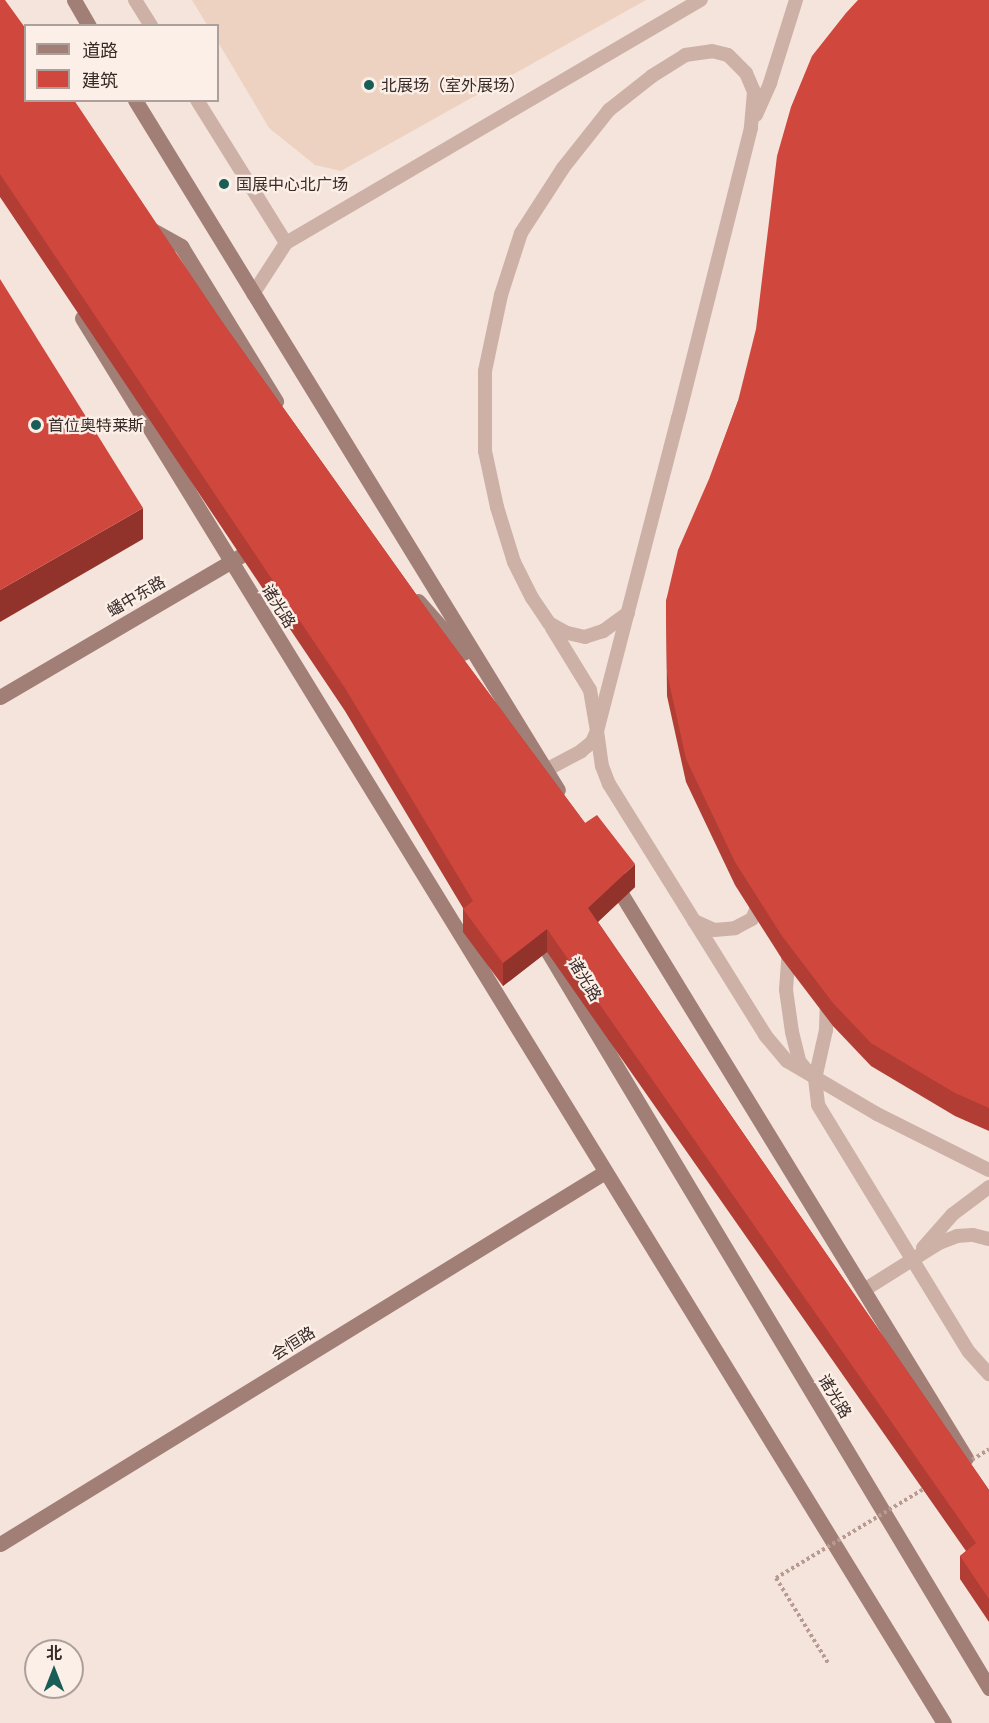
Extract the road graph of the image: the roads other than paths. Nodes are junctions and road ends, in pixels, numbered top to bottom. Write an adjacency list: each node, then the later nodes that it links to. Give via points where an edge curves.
1 (74, 0): 5 (main road)
2 (135, 0): 6 (lane)
3 (701, 0): 11 (lane)
4 (796, 0): 9 (lane)
5 (89, 24)
6 (150, 24)
7 (136, 102): 12 (main road)
8 (198, 102): 11 (lane)
9 (751, 128): 18 (lane); 19 (lane, via 754,92 747,73 728,55 712,51 685,55 609,110 562,168 521,232 501,295 485,370 485,452 514,562)
10 (132, 219): 14 (main road, via 181,246)
11 (286, 243): 12 (lane)
12 (253, 294): 20 (main road)
13 (73, 302): 16 (main road, 诸光路)
14 (286, 417)
15 (271, 538): 16 (main road, 蟠中东路)
16 (231, 562): 21 (main road, 蟠中东路); 33 (main road, 诸光路)
17 (408, 588): 20 (main road)
18 (628, 613): 19 (lane, via 603,631 585,637); 22 (lane)
19 (549, 623): 22 (lane, via 590,690)
20 (491, 684): 23 (main road)
21 (0, 697)
22 (597, 732): 23 (lane, via 581,751); 27 (lane, via 609,784)
23 (546, 770): 24 (main road)
24 (565, 801)
25 (608, 872): 37 (main road)
26 (763, 885): 27 (lane, via 752,919 735,928 714,930)
27 (694, 921): 31 (lane, via 765,1035 788,1061)
28 (795, 931): 31 (lane, via 787,952 786,990 799,1060)
29 (538, 936): 41 (main road, 诸光路)
30 (826, 987): 31 (lane, via 826,1030)
31 (814, 1079): 32 (lane); 36 (lane, via 818,1106)
32 (989, 1170)
33 (605, 1172): 40 (main road, 会恒路); 42 (main road, 诸光路)
34 (989, 1187): 36 (lane, via 953,1214)
35 (989, 1239): 36 (lane, via 957,1236)
36 (912, 1261): 37 (lane); 38 (lane, via 969,1352)
37 (864, 1290): 39 (main road)
38 (989, 1374)
39 (967, 1466)
40 (0, 1544)
41 (989, 1688)
42 (944, 1723)

